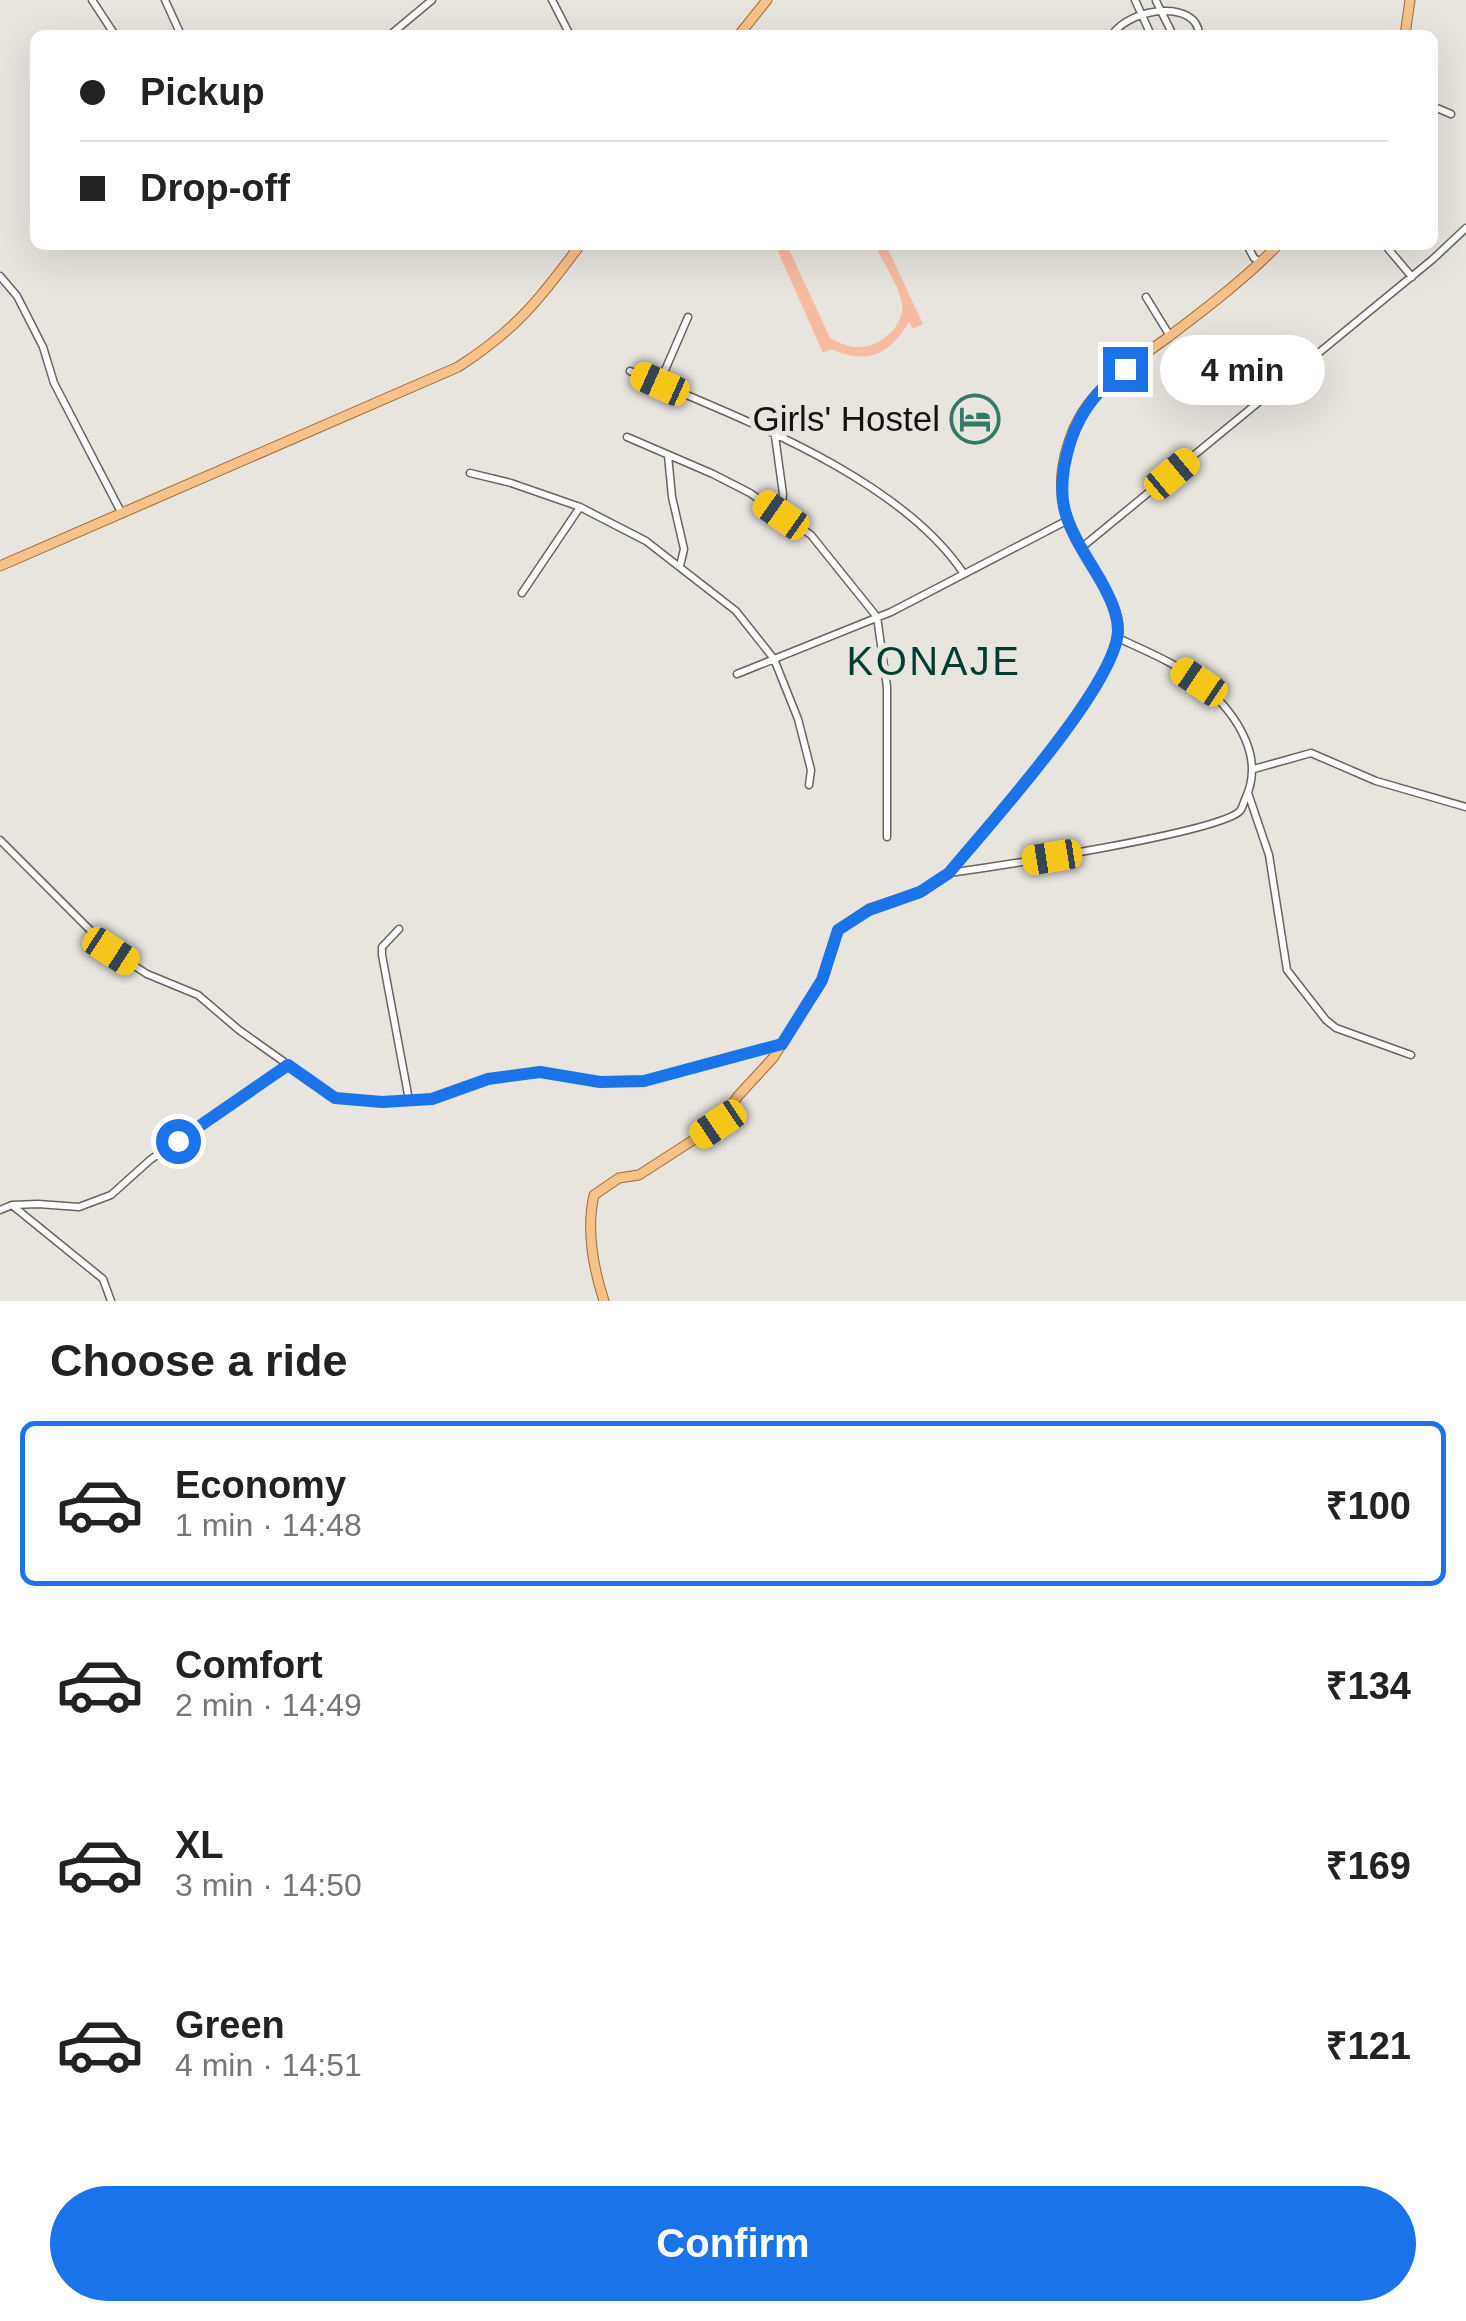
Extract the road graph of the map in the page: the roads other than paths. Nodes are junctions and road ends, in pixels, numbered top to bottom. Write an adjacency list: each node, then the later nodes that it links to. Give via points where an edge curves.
1 (92, 0): 11 (street)
2 (165, 0): 12 (street)
3 (432, 0): 13 (street)
4 (552, 0): 14 (street)
5 (767, 0): 15 (main road)
6 (1135, 0): 10 (street)
7 (1410, 0): 20 (main road)
8 (1157, 2): 9 (street); 10 (street); 18 (street)
9 (1177, 2): 19 (street, via 1191,9)
10 (1140, 12): 16 (street); 17 (street)
11 (112, 30)
12 (179, 30)
13 (396, 30)
14 (567, 30)
15 (743, 30)
16 (1116, 30)
17 (1149, 30)
18 (1171, 30)
19 (1199, 30)
20 (1406, 30)
21 (1438, 109): 22 (street)
22 (1451, 114)
23 (1466, 228): 28 (street)
24 (577, 250): 39 (main road, via 509,332 458,366)
25 (1389, 250): 28 (street)
26 (1265, 254): 31 (main road)
27 (0, 276): 39 (street, via 18,296)
28 (1412, 276): 42 (street)
29 (1146, 297): 31 (street)
30 (688, 317): 33 (street)
31 (1170, 336): 41 (main road, via 1102,385 1076,424 1059,496)
32 (630, 371): 33 (street)
33 (660, 384): 34 (street)
34 (775, 435): 40 (street); 45 (street, via 898,506 950,552)
35 (627, 437): 36 (street)
36 (668, 455): 40 (street); 44 (street, via 684,550)
37 (470, 474): 38 (street)
38 (580, 507): 44 (street); 46 (street)
39 (122, 514): 43 (main road)
40 (781, 515): 47 (street, via 811,535)
41 (1068, 520): 42 (main road); 45 (street)
42 (1081, 548): 48 (main road, via 1112,601)
43 (0, 566)
44 (680, 567): 49 (street, via 736,611)
45 (964, 574): 47 (street)
46 (522, 593)
47 (877, 617): 49 (street); 55 (street, via 888,706)
48 (1116, 637): 51 (street, via 1199,682 1237,723); 57 (main road, via 1108,667 1086,702)
49 (774, 659): 50 (street); 52 (street, via 798,719)
50 (737, 674)
51 (1254, 769): 53 (street); 54 (street, via 1311,753 1376,781)
52 (810, 785)
53 (1248, 793): 57 (street, via 1240,811 1216,822); 60 (street, via 1269,855 1288,970 1336,1028)
54 (1466, 807)
55 (888, 837)
56 (0, 840): 61 (street, via 111,951 198,995)
57 (949, 873): 59 (main road, via 838,930 822,980)
58 (399, 929): 62 (street, via 382,955)
59 (782, 1044): 62 (street, via 644,1081 540,1072); 66 (main road, via 718,1124 640,1175 619,1178 594,1195 591,1239)
60 (1411, 1055)
61 (288, 1065): 62 (street, via 335,1098); 63 (street, via 150,1160 112,1196 80,1207)
62 (409, 1100)
63 (12, 1205): 64 (street); 65 (street, via 103,1279)
64 (0, 1210)
65 (111, 1301)
66 (604, 1301)

